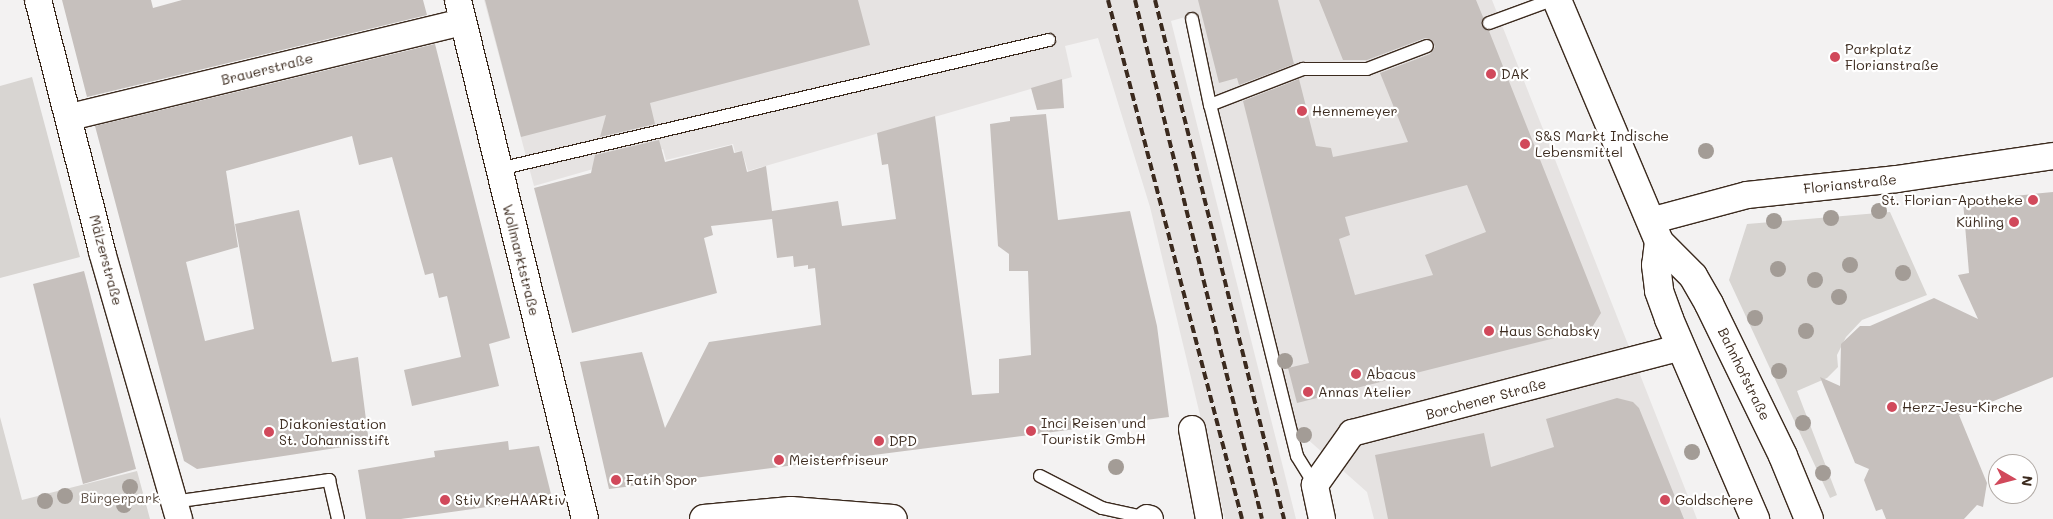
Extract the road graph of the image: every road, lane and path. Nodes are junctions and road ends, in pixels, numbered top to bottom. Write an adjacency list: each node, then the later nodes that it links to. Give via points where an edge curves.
1 (38, 0): 10 (street, Mälzerstraße)
2 (1552, 0): 6 (lane)
3 (1557, 0): 13 (main road, Bahnhofstraße)
4 (460, 11): 10 (street, Brauerstraße); 12 (street, Wollmarktstraße)
5 (1192, 19): 9 (lane)
6 (1489, 23)
7 (1049, 40): 12 (lane)
8 (1427, 46): 9 (lane, via 1367,69 1303,69)
9 (1210, 105): 17 (lane, via 1297,456)
10 (70, 117): 18 (street, Mälzerstraße, via 102,252)
11 (2052, 156): 13 (street, Florianstraße, via 1897,179 1747,195)
12 (499, 169): 22 (street, Wollmarktstraße)
13 (1654, 232): 14 (main road, Bahnhofstraße, via 1659,291); 28 (main road, Bahnhofstraße, via 1693,276 1709,304 1783,456)
14 (1681, 347): 17 (street, Borchener Straße, via 1352,433); 27 (main road, Bahnhofstraße)
15 (1192, 429): 25 (street)
16 (1040, 476): 20 (lane, via 1102,508)
17 (1315, 485): 26 (street)
18 (176, 511): 21 (lane, via 329,480)
19 (791, 515): 23 (main road); 24 (main road)
20 (1149, 518)
21 (338, 519)
22 (585, 519)
23 (704, 519)
24 (892, 519)
25 (1210, 519)
26 (1322, 519)
27 (1755, 519)
28 (1808, 519)

